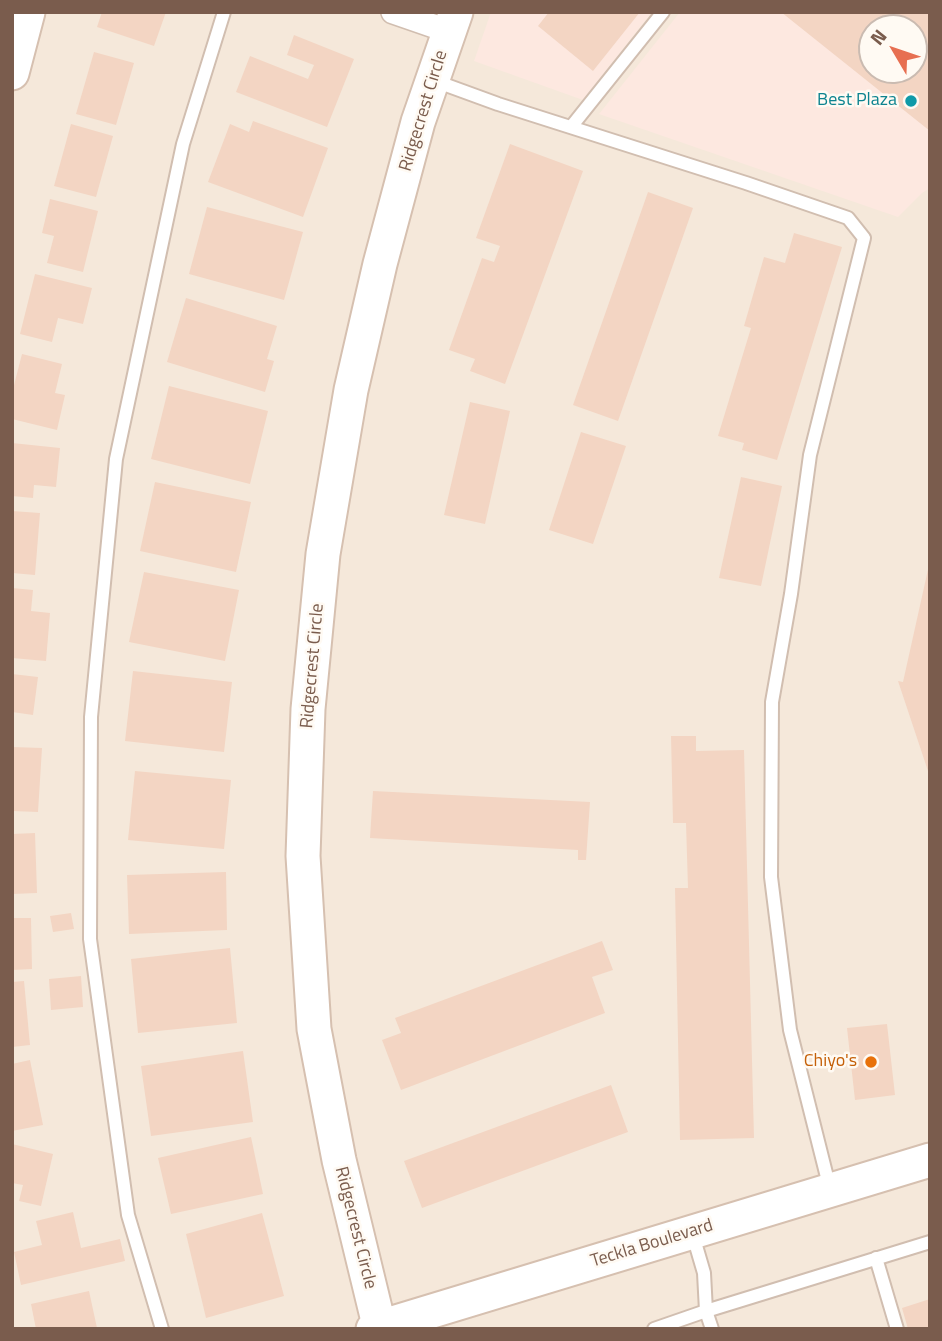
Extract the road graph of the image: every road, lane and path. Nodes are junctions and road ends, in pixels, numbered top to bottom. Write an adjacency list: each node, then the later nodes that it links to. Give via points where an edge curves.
1 (28, 12): 6 (street)
2 (224, 12): 16 (lane, via 183,144 116,459 91,717 90,939 128,1215)
3 (393, 12): 5 (street)
4 (663, 12): 8 (lane)
5 (452, 22): 7 (street, Ridgecrest Circle)
6 (12, 73)
7 (432, 80): 8 (lane); 15 (street, Ridgecrest Circle, via 380,264 351,390 323,554 308,709 303,856 314,1029)
8 (572, 127): 10 (lane, via 848,218 864,238 810,455 772,702 771,877 790,1030)
9 (930, 1160): 10 (street, Teckla Boulevard)
10 (830, 1190): 11 (street, Teckla Boulevard)
11 (692, 1232): 14 (lane, via 704,1273); 15 (street, Teckla Boulevard)
12 (930, 1242): 13 (lane)
13 (876, 1258): 14 (lane); 19 (lane)
14 (706, 1311): 17 (lane); 18 (lane)
15 (378, 1328)
16 (162, 1329)
17 (654, 1329)
18 (712, 1329)
19 (897, 1329)

